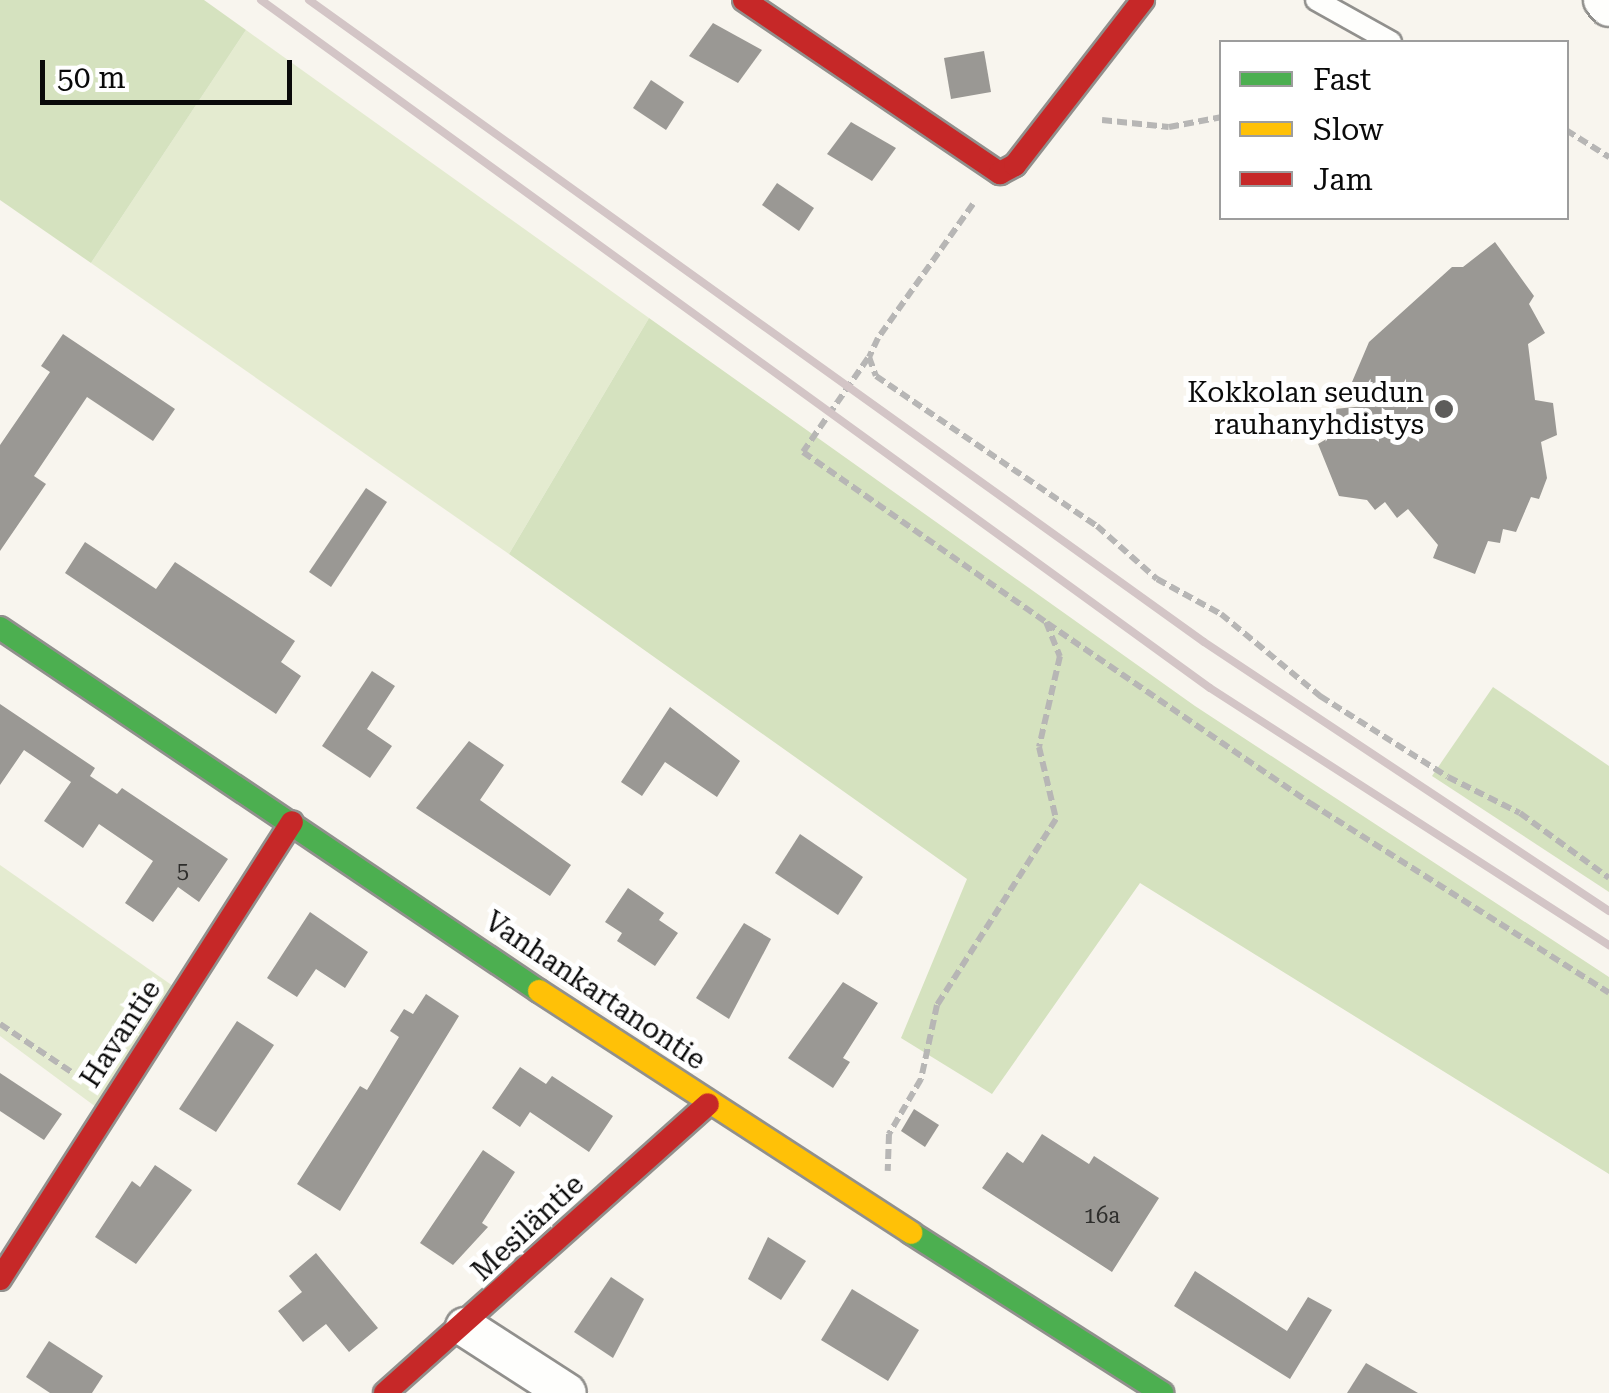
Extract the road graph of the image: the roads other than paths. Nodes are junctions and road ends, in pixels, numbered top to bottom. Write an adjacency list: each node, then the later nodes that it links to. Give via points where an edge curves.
1 (744, 0): 2 (street, via 1000,173 1015,165)
2 (1143, 0)
3 (1316, 0): 6 (lane)
4 (1602, 0): 5 (street)
5 (1609, 7)
6 (1387, 40)
7 (0, 628): 8 (street, Vanhankartanontie)
8 (292, 822): 9 (street, Vanhankartanontie); 10 (street, Havantie)
9 (708, 1104): 11 (street, Mesiläntie); 14 (street, Vanhankartanontie)
10 (0, 1279)
11 (465, 1326): 12 (street, Mesiläntie); 13 (street)
12 (386, 1393)
13 (567, 1393)
14 (1162, 1393)

